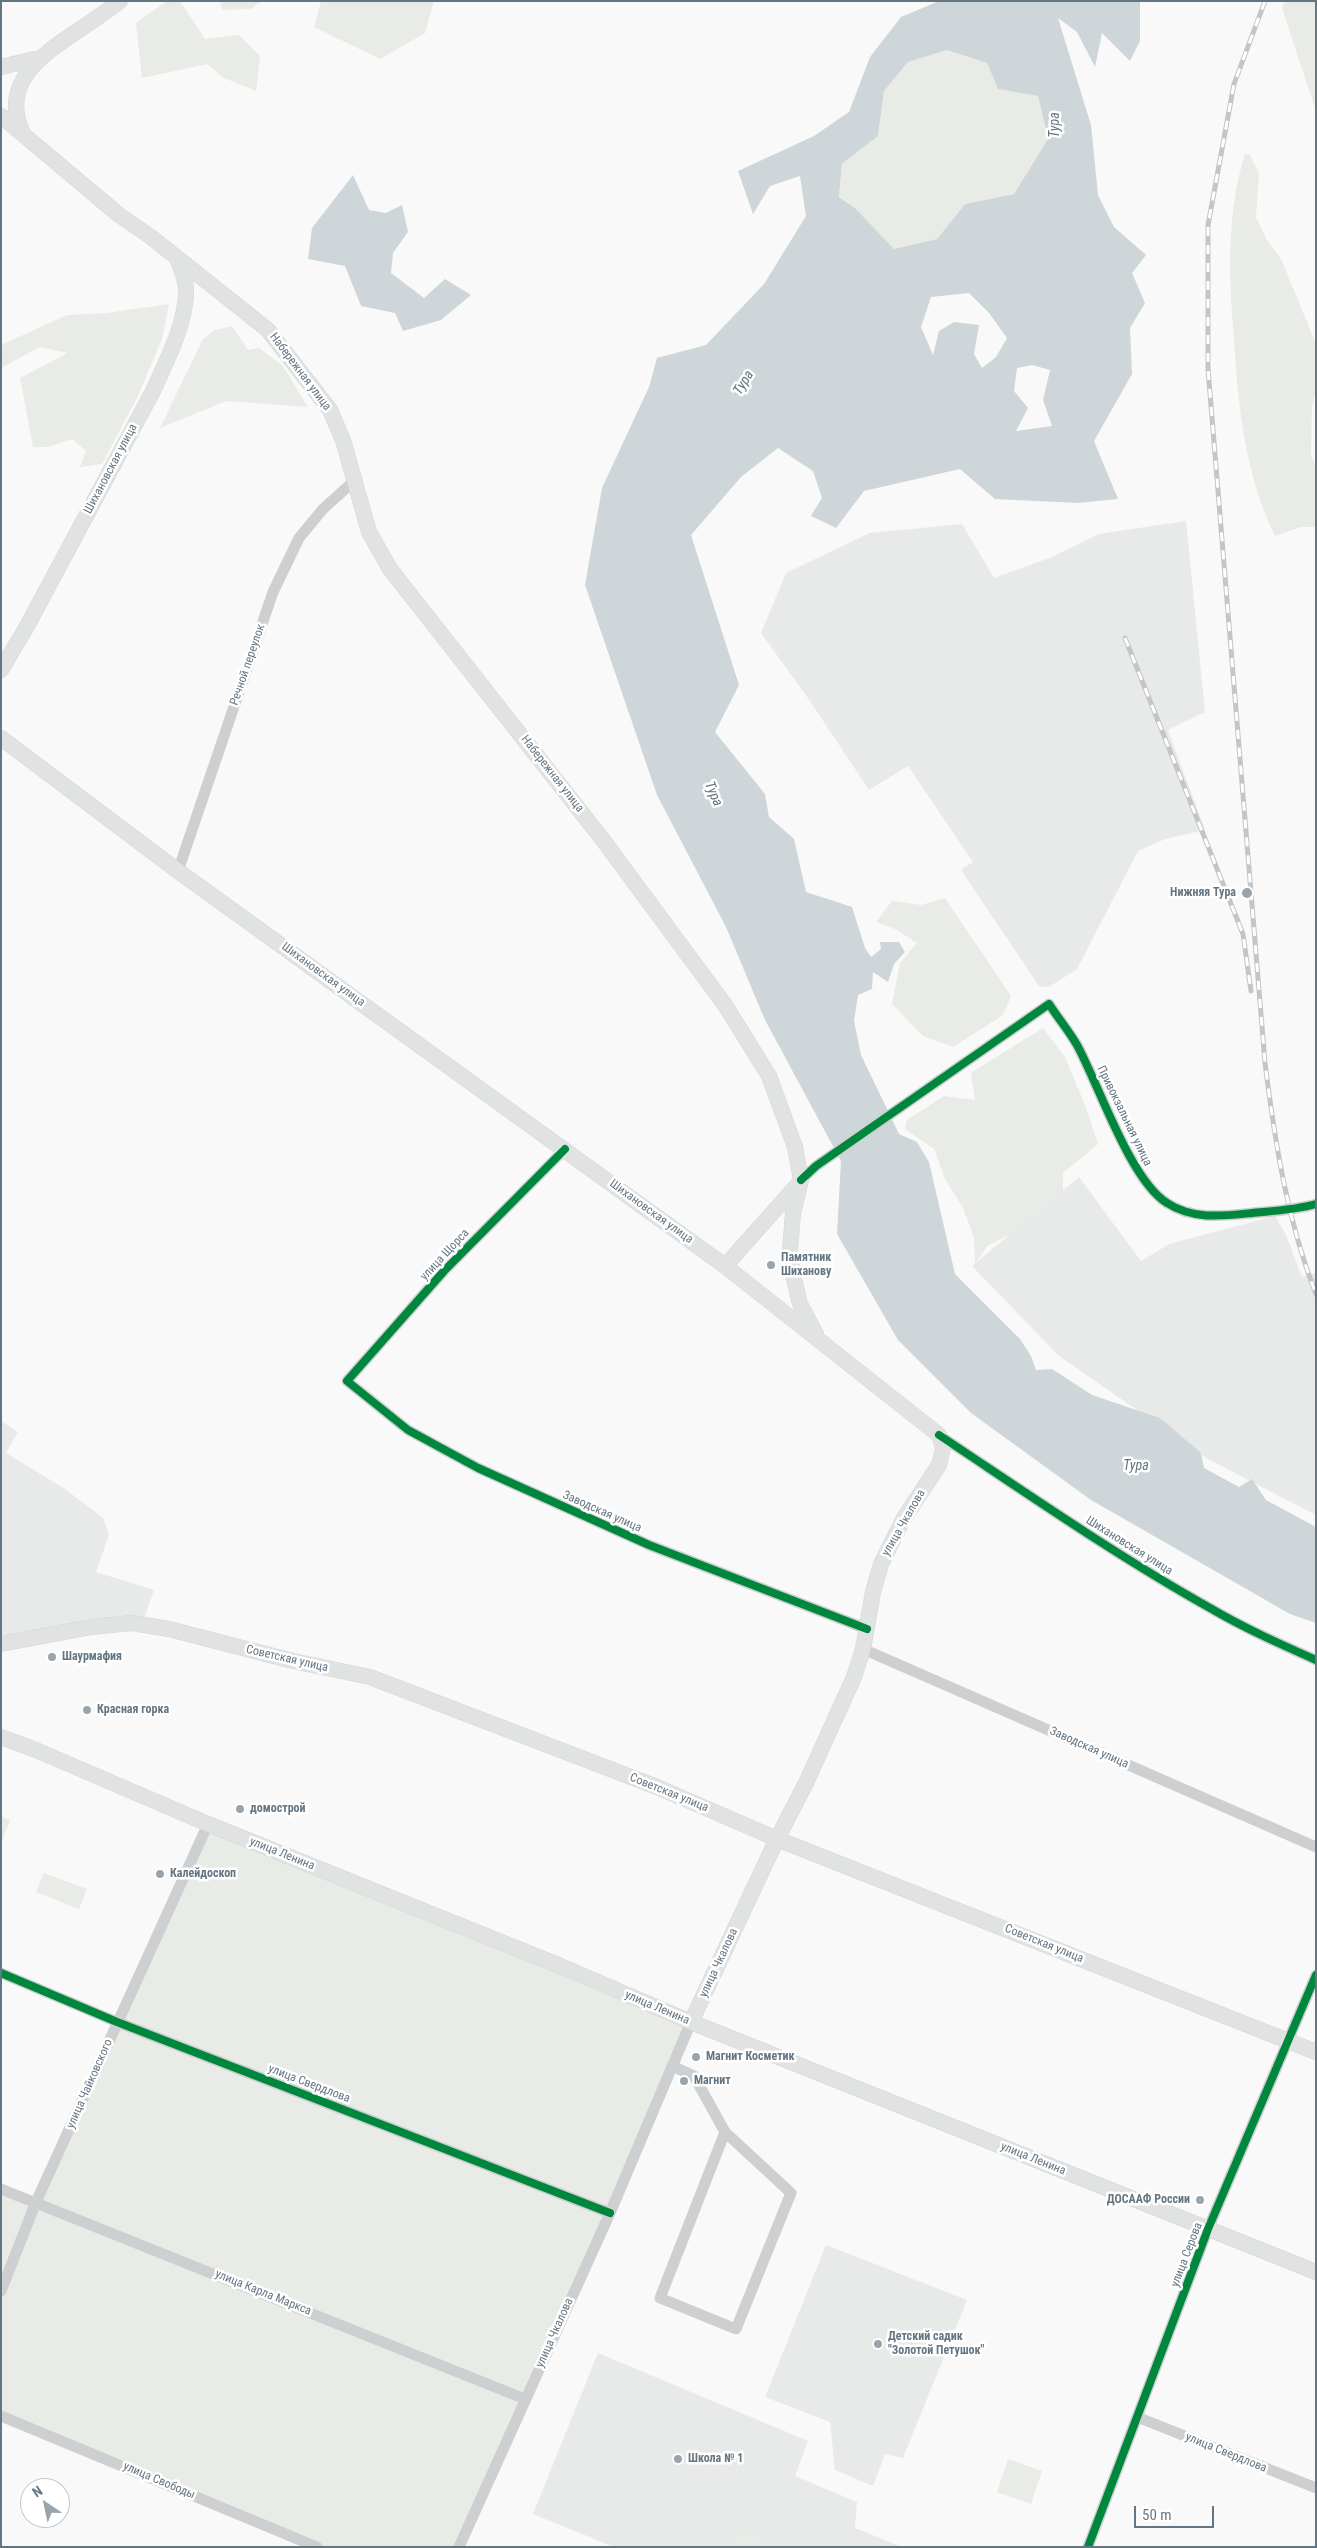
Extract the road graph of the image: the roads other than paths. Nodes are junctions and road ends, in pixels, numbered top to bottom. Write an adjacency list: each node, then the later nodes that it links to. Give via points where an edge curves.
1 (120, 1): 2 (main road)
2 (36, 59): 3 (main road); 5 (main road, via 22,73 12,98 13,112)
3 (1, 67)
4 (1, 116): 5 (main road, Набережная улица)
5 (29, 140): 6 (main road, Набережная улица, via 119,215)
6 (177, 258): 7 (main road, Набережная улица); 8 (main road, Шихановская улица, via 184,277)
7 (204, 278): 8 (street); 9 (main road, Набережная улица, via 268,330 305,375 330,410 343,440)
8 (185, 299): 10 (main road, Шихановская улица, via 177,331 153,391)
9 (354, 480): 12 (street, Речной переулок, via 323,509 299,538 273,592); 14 (main road, Набережная улица, via 369,532 390,569 603,840 688,953 749,1042 769,1076 784,1112)
10 (1, 670)
11 (1, 738): 12 (main road, Шихановская улица)
12 (178, 871): 13 (main road, Шихановская улица)
13 (565, 1149): 16 (main road, Шихановская улица); 18 (street, улица Щорса, via 444,1271)
14 (801, 1180): 15 (street, Привокзальная улица, via 816,1166 1049,1004 1076,1045 1135,1166 1156,1196 1188,1212 1216,1217); 16 (main road); 17 (main road, Набережная улица, via 793,1212 790,1251 800,1304)
15 (1316, 1204)
16 (725, 1266): 17 (main road, Шихановская улица)
17 (819, 1340): 19 (main road, Шихановская улица)
18 (347, 1381): 20 (street, Заводская улица, via 408,1430 478,1468 649,1545)
19 (939, 1436): 20 (main road, улица Чкалова, via 943,1448 939,1465 887,1550 873,1592); 23 (street, Шихановская улица, via 1171,1585 1249,1629)
20 (867, 1629): 22 (main road, улица Чкалова)
21 (1, 1644): 26 (main road, Советская улица, via 91,1627 132,1623 370,1677 657,1787)
22 (863, 1649): 26 (main road, улица Чкалова, via 854,1677 806,1784); 27 (street, Заводская улица)
23 (1316, 1660)
24 (1, 1737): 25 (main road, улица Ленина)
25 (208, 1824): 30 (street, улица Чайковского); 31 (main road, улица Ленина)
26 (777, 1839): 31 (main road, улица Чкалова); 32 (main road, Советская улица)
27 (1316, 1847)
28 (1, 1973): 30 (street, улица Свердлова)
29 (1316, 1975): 32 (street, улица Серова)
30 (117, 2022): 37 (street, улица Чайковского); 38 (street, улица Свердлова)
31 (691, 2022): 34 (street, улица Чкалова); 39 (main road, улица Ленина)
32 (1288, 2041): 33 (main road, Советская улица); 39 (street, улица Серова)
33 (1316, 2052)
34 (672, 2066): 35 (street, via 694,2076); 38 (street, улица Чкалова)
35 (725, 2132): 35 (street, via 660,2298 736,2329 791,2193)
36 (1, 2189): 37 (street, улица Карла Маркса)
37 (36, 2202): 41 (street, улица Чайковского); 42 (street, улица Карла Маркса)
38 (610, 2214): 42 (street, улица Чкалова)
39 (1208, 2229): 40 (main road, улица Ленина); 44 (street, улица Серова)
40 (1316, 2272)
41 (1, 2291)
42 (525, 2399): 47 (street, улица Чкалова)
43 (1, 2416): 46 (street, улица Свободы)
44 (1137, 2417): 45 (street, улица Свердлова); 48 (street, улица Серова)
45 (1316, 2488)
46 (317, 2547)
47 (459, 2547)
48 (1088, 2547)

